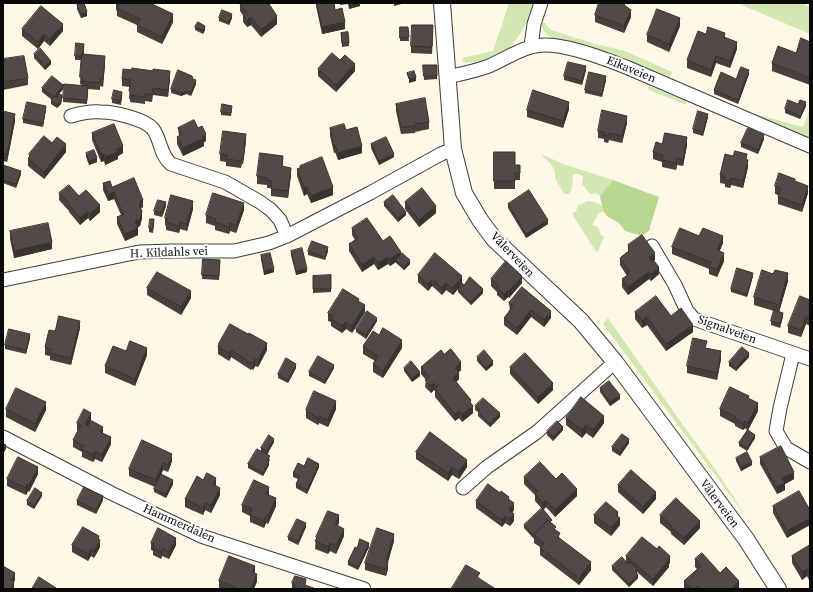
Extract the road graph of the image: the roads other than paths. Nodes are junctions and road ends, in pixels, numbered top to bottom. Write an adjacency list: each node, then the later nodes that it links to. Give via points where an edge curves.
1 (442, 3): 4 (street, Vålerveien)
2 (540, 3): 3 (street)
3 (531, 46): 4 (street, Eikaveien, via 487,67); 6 (street, Eikaveien, via 555,46 604,58)
4 (447, 77): 7 (street, Vålerveien)
5 (71, 116): 8 (street, via 100,112 125,116 145,123 153,130 163,155 171,164 226,182 260,202 280,220)
6 (810, 146)
7 (453, 149): 8 (street, H. Kildahls vei); 13 (street, Vålerveien, via 464,193 494,239 581,321)
8 (287, 236): 10 (street, H. Kildahls vei, via 252,248 234,251 139,252)
9 (652, 246): 11 (street, Signalveien, via 687,311 694,319)
10 (3, 280)
11 (793, 354): 12 (street, Signalveien); 15 (street, via 776,431 786,448)
12 (810, 359)
13 (615, 362): 16 (street, via 537,432 487,467); 18 (street, Vålerveien, via 746,539)
14 (3, 437): 17 (street, Hammerdalen, via 201,536)
15 (810, 462)
16 (463, 488)
17 (364, 589)
18 (778, 589)

